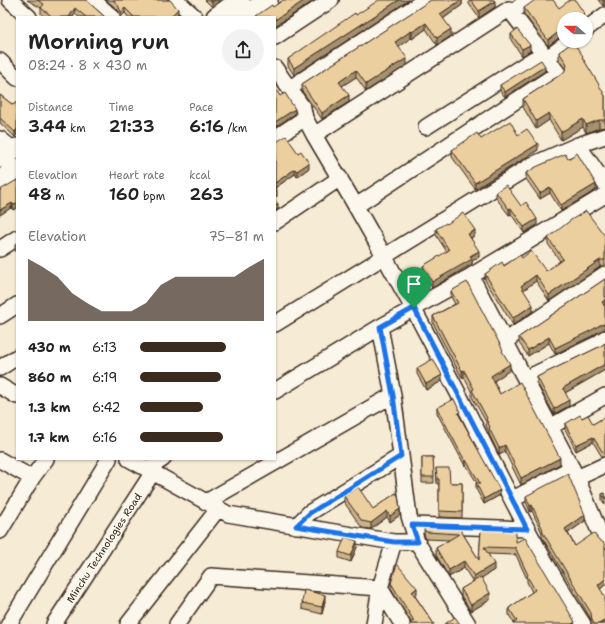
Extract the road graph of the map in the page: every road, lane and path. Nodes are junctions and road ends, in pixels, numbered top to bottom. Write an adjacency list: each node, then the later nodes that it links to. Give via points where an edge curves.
1 (10, 0): 11 (street)
2 (93, 0): 12 (street)
3 (176, 0): 13 (street)
4 (240, 0): 14 (main road)
5 (268, 0): 15 (main road)
6 (331, 0): 17 (street)
7 (425, 0): 23 (street)
8 (529, 0): 9 (street)
9 (512, 12): 19 (street); 26 (street, via 509,9)
10 (605, 15): 16 (street)
11 (28, 16)
12 (111, 16)
13 (194, 16)
14 (217, 16)
15 (244, 16)
16 (593, 24)
17 (276, 37)
18 (558, 48): 19 (street)
19 (545, 55): 25 (street); 35 (street, via 558,73)
20 (0, 61): 22 (street)
21 (276, 69): 23 (street)
22 (16, 77)
23 (290, 88): 24 (street, via 303,108)
24 (305, 118): 26 (street); 28 (street)
25 (426, 127)
26 (314, 135): 31 (street)
27 (605, 136): 29 (street)
28 (276, 137)
29 (578, 145): 33 (street); 39 (street, via 520,172)
30 (16, 170): 32 (main road)
31 (340, 178): 35 (street); 36 (street)
32 (0, 180)
33 (605, 184)
34 (605, 195): 41 (street)
35 (356, 206): 39 (street)
36 (276, 221)
37 (16, 239): 38 (street)
38 (0, 249)
39 (384, 256): 43 (street); 45 (street)
40 (605, 274): 48 (street)
41 (471, 276): 43 (street); 48 (street)
42 (16, 306): 44 (street)
43 (414, 308): 46 (street); 68 (street)
44 (0, 316)
45 (276, 323)
46 (380, 327): 53 (street); 55 (street)
47 (605, 338): 51 (street)
48 (505, 341): 51 (street)
49 (16, 358): 50 (street)
50 (0, 368)
51 (525, 379): 57 (street)
52 (0, 386): 54 (street)
53 (276, 390)
54 (16, 395)
55 (393, 395): 58 (street); 69 (street)
56 (605, 396): 57 (street)
57 (550, 427): 66 (street)
58 (401, 456): 70 (street); 71 (street, via 310,513)
59 (0, 460): 67 (street)
60 (45, 460): 67 (street)
61 (108, 460): 78 (street)
62 (132, 460): 65 (street)
63 (162, 460): 65 (street)
64 (605, 465): 66 (street)
65 (150, 471): 69 (street); 79 (street, Minchu Technologies Road)
66 (575, 473): 68 (street); 74 (street)
67 (32, 478): 73 (street)
68 (512, 499): 72 (street)
69 (212, 506): 71 (street, via 228,514); 80 (street)
70 (412, 525): 72 (street); 76 (street)
71 (296, 526): 75 (street)
72 (527, 529): 85 (street)
73 (0, 530)
74 (605, 540)
75 (394, 542): 76 (street); 77 (street)
76 (418, 542): 84 (street)
77 (380, 588): 81 (street, via 212,576); 82 (street); 83 (street)
78 (8, 624)
79 (54, 624)
80 (128, 624)
81 (177, 624)
82 (374, 624)
83 (402, 624)
84 (468, 624)
85 (583, 624)

